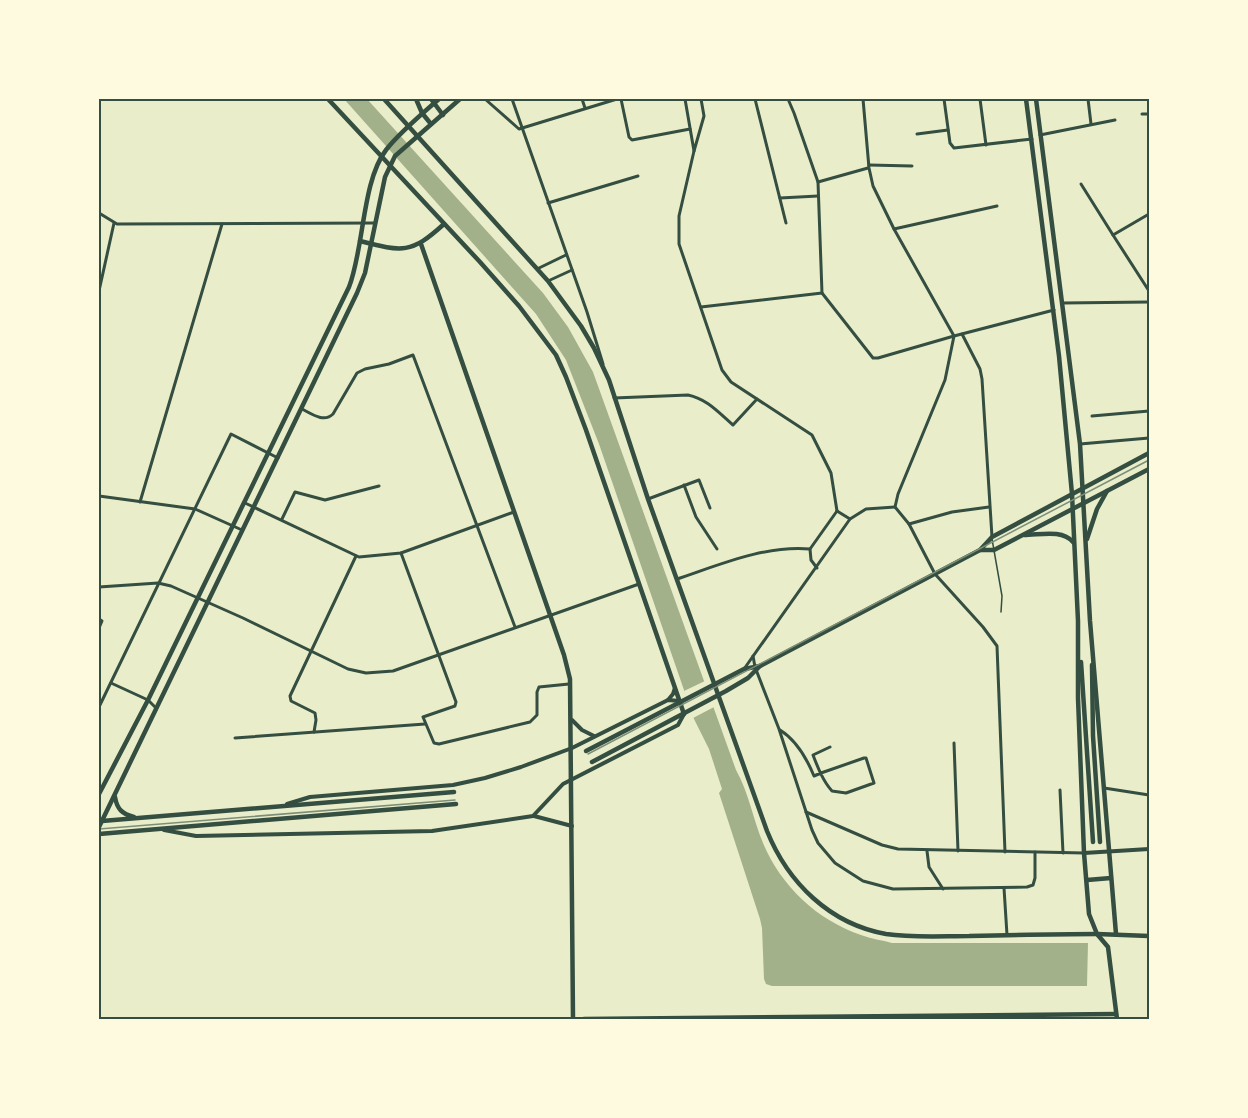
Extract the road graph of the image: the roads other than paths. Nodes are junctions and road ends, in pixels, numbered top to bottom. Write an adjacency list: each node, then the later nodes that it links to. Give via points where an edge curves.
1 (328, 99): 39 (main road)
2 (384, 99): 29 (main road)
3 (416, 99): 22 (main road)
4 (439, 99): 20 (main road)
5 (460, 99): 25 (main road)
6 (485, 99): 30 (street)
7 (512, 99): 30 (street)
8 (582, 99): 21 (street)
9 (619, 99): 21 (street); 31 (street, via 632,140)
10 (685, 99): 31 (street)
11 (701, 99): 38 (street, via 704,116)
12 (755, 99): 47 (street)
13 (788, 99): 44 (street)
14 (863, 99): 41 (street)
15 (944, 99): 32 (street)
16 (980, 99): 37 (street)
17 (1026, 99): 36 (main road)
18 (1036, 99): 34 (main road)
19 (1088, 99): 28 (street)
20 (432, 102): 22 (main road); 25 (main road)
21 (585, 108): 30 (street)
22 (422, 113): 27 (main road); 29 (main road)
23 (1142, 114): 24 (street)
24 (1149, 114)
25 (442, 115): 27 (main road)
26 (1115, 120): 28 (street)
27 (431, 124): 35 (main road)
28 (1091, 125): 34 (street)
29 (409, 127): 35 (main road); 39 (main road)
30 (522, 129): 48 (street)
31 (690, 129): 38 (street)
32 (948, 130): 33 (street); 37 (street, via 954,148)
33 (917, 134)
34 (1040, 135): 71 (main road)
35 (418, 136): 40 (main road); 64 (main road)
36 (1032, 139): 37 (street); 73 (main road)
37 (986, 145)
38 (694, 151): 72 (street, via 678,236)
39 (381, 157): 40 (main road); 52 (main road)
40 (390, 164): 54 (main road); 57 (main road)
41 (869, 166): 42 (street); 44 (street); 58 (street, via 873,186)
42 (912, 166)
43 (638, 176): 48 (street)
44 (818, 182): 46 (street)
45 (1081, 184): 59 (street)
46 (818, 196): 47 (street); 69 (street)
47 (780, 198): 55 (street)
48 (548, 203): 63 (street)
49 (997, 206): 58 (street)
50 (99, 213): 53 (street)
51 (1149, 214): 59 (street)
52 (364, 222): 54 (street); 56 (street); 60 (main road)
53 (114, 223): 56 (street); 67 (street)
54 (375, 223): 61 (main road)
55 (786, 223)
56 (222, 224): 95 (street)
57 (444, 224): 62 (main road); 126 (main road, via 513,299 559,360)
58 (894, 229): 75 (street)
59 (1113, 235): 68 (street)
60 (360, 241): 61 (main road); 84 (main road, via 349,287)
61 (371, 244): 62 (main road, via 399,249); 79 (main road, via 362,282)
62 (421, 244): 105 (main road)
63 (566, 255): 64 (street); 65 (street)
64 (537, 269): 66 (main road)
65 (572, 270): 66 (street); 76 (street)
66 (548, 281): 76 (main road, via 589,338)
67 (99, 291)
68 (1149, 291)
69 (822, 293): 72 (street); 75 (street, via 873,358)
70 (1149, 302): 71 (street)
71 (1063, 303): 83 (main road)
72 (700, 307): 78 (street, via 724,375)
73 (1054, 310): 74 (street); 92 (main road)
74 (962, 334): 75 (street); 100 (street, via 982,379)
75 (954, 336): 99 (street, via 945,380)
76 (609, 380): 77 (main road)
77 (614, 398): 78 (street, via 698,397 733,425); 94 (main road)
78 (757, 399): 104 (street, via 814,439 831,473)
79 (302, 409): 86 (main road); 109 (street, via 329,418 357,373 413,355)
80 (1149, 411): 81 (street)
81 (1092, 416)
82 (1149, 438): 83 (street)
83 (1080, 444): 90 (main road)
84 (268, 453): 86 (street); 96 (main road); 102 (street, via 231,434)
85 (1149, 453): 90 (main road)
86 (278, 458): 98 (main road)
87 (1149, 469): 91 (main road)
88 (684, 485): 94 (street); 101 (street, via 699,480); 116 (street, via 696,517)
89 (379, 486): 106 (street, via 325,500 295,492)
90 (1084, 487): 92 (main road); 97 (main road)
91 (1107, 491): 97 (main road); 115 (main road)
92 (1072, 494): 103 (main road); 113 (main road)
93 (99, 496): 95 (street)
94 (648, 499): 124 (main road)
95 (140, 502): 102 (street)
96 (244, 502): 98 (street); 110 (main road)
97 (1084, 503): 103 (main road); 115 (main road)
98 (254, 507): 106 (street); 111 (main road)
99 (896, 507): 107 (street, via 866,510); 108 (street)
100 (989, 507): 108 (street); 113 (street)
101 (710, 508)
102 (195, 509): 110 (street); 125 (street)
103 (1072, 509): 112 (main road); 114 (main road)
104 (837, 511): 107 (street); 117 (street)
105 (514, 512): 109 (street); 131 (main road)
106 (282, 519): 121 (street)
107 (850, 519): 122 (street)
108 (909, 524): 123 (street)
109 (477, 525): 120 (street); 135 (street)
110 (232, 526): 111 (street); 128 (main road)
111 (242, 531): 129 (main road)
112 (1024, 535): 114 (main road, via 1060,534); 119 (main road)
113 (992, 537): 118 (main road); 119 (lane)
114 (1074, 544): 133 (main road)
115 (1086, 544): 134 (main road)
116 (717, 549)
117 (810, 549): 122 (street); 124 (street, via 764,552)
118 (980, 550): 119 (main road); 123 (main road)
119 (994, 550): 130 (lane)
120 (401, 553): 121 (street); 138 (street)
121 (356, 556): 137 (street)
122 (817, 568): 139 (street)
123 (935, 574): 140 (main road); 187 (street, via 997,646)
124 (677, 579): 145 (main road)
125 (158, 584): 127 (street); 128 (street); 142 (street)
126 (640, 584): 131 (street); 144 (main road)
127 (99, 586)
128 (197, 598): 129 (street); 147 (main road)
129 (208, 602): 137 (street); 151 (main road)
130 (1001, 612)
131 (550, 615): 135 (street); 143 (main road)
132 (99, 619): 136 (street)
133 (1078, 621): 181 (main road); 190 (main road)
134 (1090, 621): 166 (main road); 182 (main road)
135 (515, 627): 138 (street)
136 (99, 628)
137 (310, 650): 138 (street, via 348,669 366,673 393,671); 156 (street, via 289,698 315,713)
138 (438, 653): 154 (street, via 456,704 423,717)
139 (753, 656): 140 (street); 141 (street)
140 (757, 668): 141 (main road); 146 (main road); 155 (street)
141 (744, 669): 145 (main road)
142 (111, 683): 147 (street); 150 (street)
143 (571, 684): 153 (main road); 154 (street, via 539,687 537,715 530,722 439,744 434,743)
144 (675, 685): 148 (street); 149 (main road)
145 (712, 685): 146 (main road); 149 (main road)
146 (716, 697): 152 (main road); 197 (main road, via 773,847 792,878 816,901 854,924 885,933)
147 (147, 700): 151 (street); 169 (main road)
148 (668, 700): 149 (street); 157 (street)
149 (680, 701): 152 (main road); 162 (main road)
150 (99, 706)
151 (157, 709): 171 (main road)
152 (684, 714): 163 (main road); 165 (street, via 678,725)
153 (572, 720): 157 (street); 161 (main road)
154 (426, 724): 156 (street)
155 (779, 729): 164 (street, via 789,736 814,776); 174 (street)
156 (314, 732): 158 (street)
157 (595, 736): 161 (street)
158 (235, 738)
159 (954, 743): 185 (street)
160 (830, 747): 164 (street, via 813,755)
161 (572, 748): 165 (main road); 173 (street, via 521,767 453,785 310,797)
162 (586, 751)
163 (592, 762)
164 (821, 773): 164 (street, via 836,793 874,783 866,758)
165 (572, 780): 175 (street, via 563,784); 178 (main road)
166 (1104, 788): 170 (street); 186 (main road)
167 (1060, 790): 189 (street)
168 (454, 792): 173 (main road)
169 (99, 794)
170 (1149, 795)
171 (115, 797): 176 (main road, via 122,812); 177 (main road)
172 (456, 804): 179 (main road)
173 (281, 806): 176 (main road)
174 (806, 812): 184 (street, via 882,845); 194 (street, via 822,848 857,878 893,890)
175 (533, 816): 178 (street); 179 (street, via 432,831 196,836)
176 (139, 818): 177 (main road)
177 (100, 823)
178 (572, 826): 201 (main road)
179 (161, 829): 180 (main road)
180 (99, 834)
181 (1094, 842)
182 (1100, 842)
183 (1149, 849): 186 (street)
184 (927, 850): 185 (street); 194 (street, via 929,867)
185 (958, 851): 187 (street)
186 (1109, 851): 190 (street); 191 (main road)
187 (1005, 852): 188 (street)
188 (1035, 852): 189 (street); 193 (street, via 1033,885)
189 (1063, 853): 190 (street)
190 (1084, 853): 192 (main road)
191 (1111, 878): 192 (main road); 196 (main road)
192 (1087, 880): 195 (main road, via 1089,914)
193 (1005, 888): 194 (street); 197 (street)
194 (943, 889)
195 (1097, 934): 196 (main road); 197 (main road); 199 (main road)
196 (1116, 934): 198 (main road); 199 (main road)
197 (1007, 935)
198 (1149, 936)
199 (1108, 947): 200 (main road)
200 (1117, 1017): 202 (main road)
201 (573, 1019)
202 (584, 1019)

